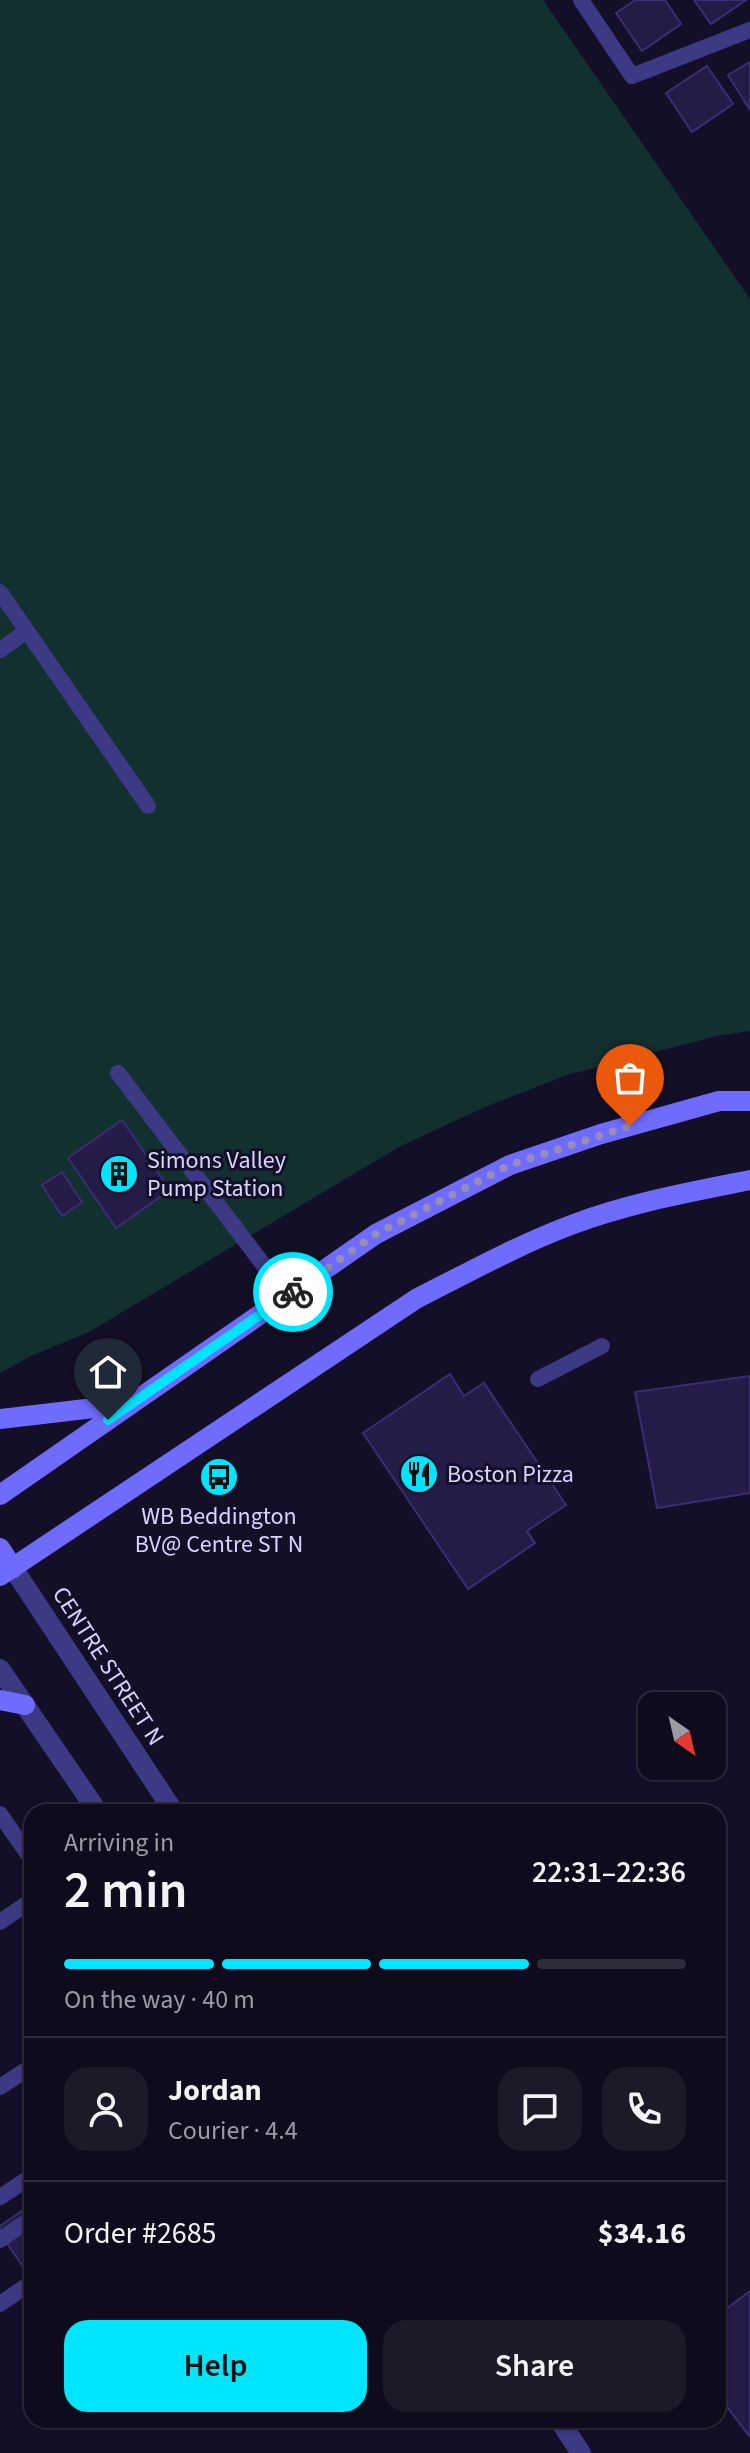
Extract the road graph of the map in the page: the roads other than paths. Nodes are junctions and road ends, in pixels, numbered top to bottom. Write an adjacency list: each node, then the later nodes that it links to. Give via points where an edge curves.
1 (581, 0): 2 (lane, via 632,76)
2 (750, 30)
3 (0, 592): 4 (lane)
4 (27, 631): 5 (lane); 6 (lane)
5 (0, 650)
6 (148, 806)
7 (118, 1073): 10 (lane)
8 (750, 1101): 10 (main road, via 719,1101 510,1165 376,1234)
9 (750, 1180): 17 (main road, via 658,1198 571,1225 416,1299)
10 (287, 1296): 13 (main road)
11 (602, 1346): 12 (lane)
12 (538, 1379)
13 (132, 1404): 14 (main road); 15 (main road)
14 (0, 1419)
15 (0, 1495)
16 (0, 1548): 17 (main road, CENTRE STREET N)
17 (6, 1572): 22 (street, CENTRE STREET N)
18 (0, 1669): 20 (street)
19 (0, 1700): 20 (main road)
20 (25, 1705): 21 (street)
21 (93, 1804)
22 (168, 1804)
23 (0, 1814): 24 (lane)
24 (24, 1848)
25 (24, 1906): 26 (lane)
26 (0, 1922)
27 (24, 2071): 28 (lane)
28 (0, 2087)
29 (24, 2181): 30 (lane)
30 (0, 2197)
31 (24, 2224): 32 (lane)
32 (0, 2240)
33 (24, 2288): 34 (lane)
34 (0, 2304)
35 (564, 2428): 36 (street)
36 (581, 2453)

